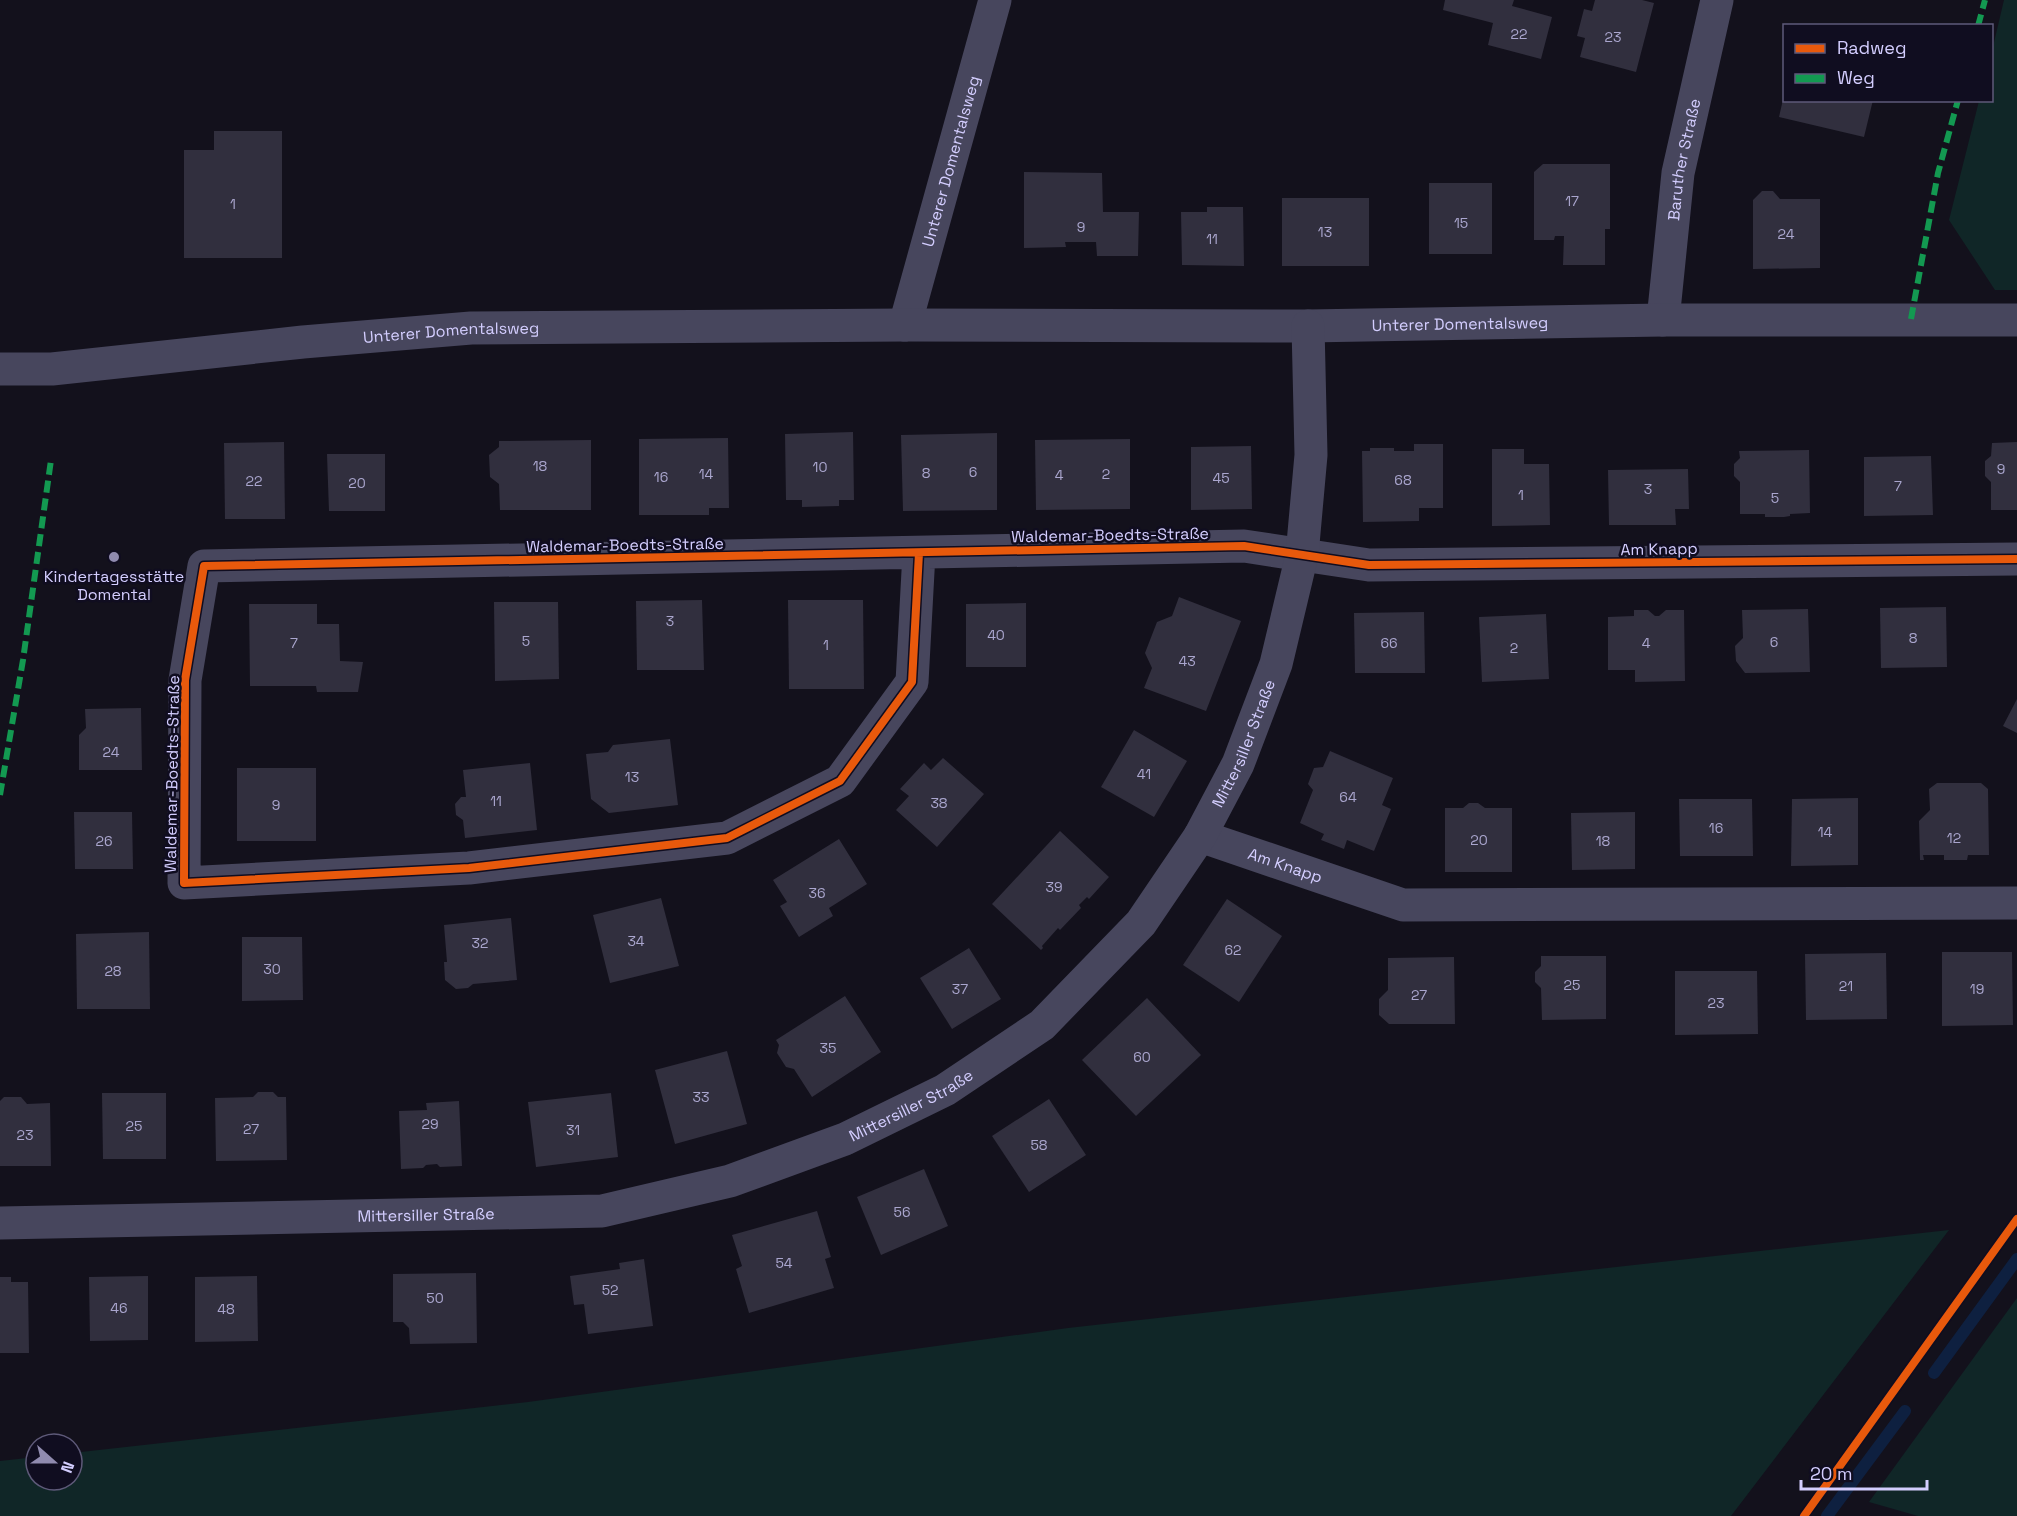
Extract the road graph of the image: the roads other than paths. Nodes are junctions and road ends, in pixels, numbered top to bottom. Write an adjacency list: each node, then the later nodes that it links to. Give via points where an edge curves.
1 (995, 0): 5 (street, Unterer Domentalsweg)
2 (1717, 0): 3 (street, Baruther Straße, via 1678,173)
3 (1663, 320): 4 (street, Unterer Domentalsweg); 6 (street, Unterer Domentalsweg)
4 (2017, 320)
5 (905, 325): 6 (street, Unterer Domentalsweg); 7 (street, Unterer Domentalsweg, via 471,328 52,369)
6 (1308, 326): 9 (street, Mittersiller Straße, via 1311,455)
7 (0, 369)
8 (919, 553): 8 (street, Waldemar-Boedts-Straße, via 204,566 185,680 184,883 469,868 727,838 840,782 912,682); 9 (street, Waldemar-Boedts-Straße, via 1244,546)
9 (1302, 555): 10 (street, Am Knapp, via 1369,565); 11 (street, Mittersiller Straße, via 1276,664 1238,764)
10 (2017, 559)
11 (1200, 836): 12 (street, Am Knapp, via 1403,905); 13 (street, Mittersiller Straße, via 1141,922 1042,1025 945,1090 845,1139 730,1181 602,1210)
12 (2017, 903)
13 (0, 1223)

